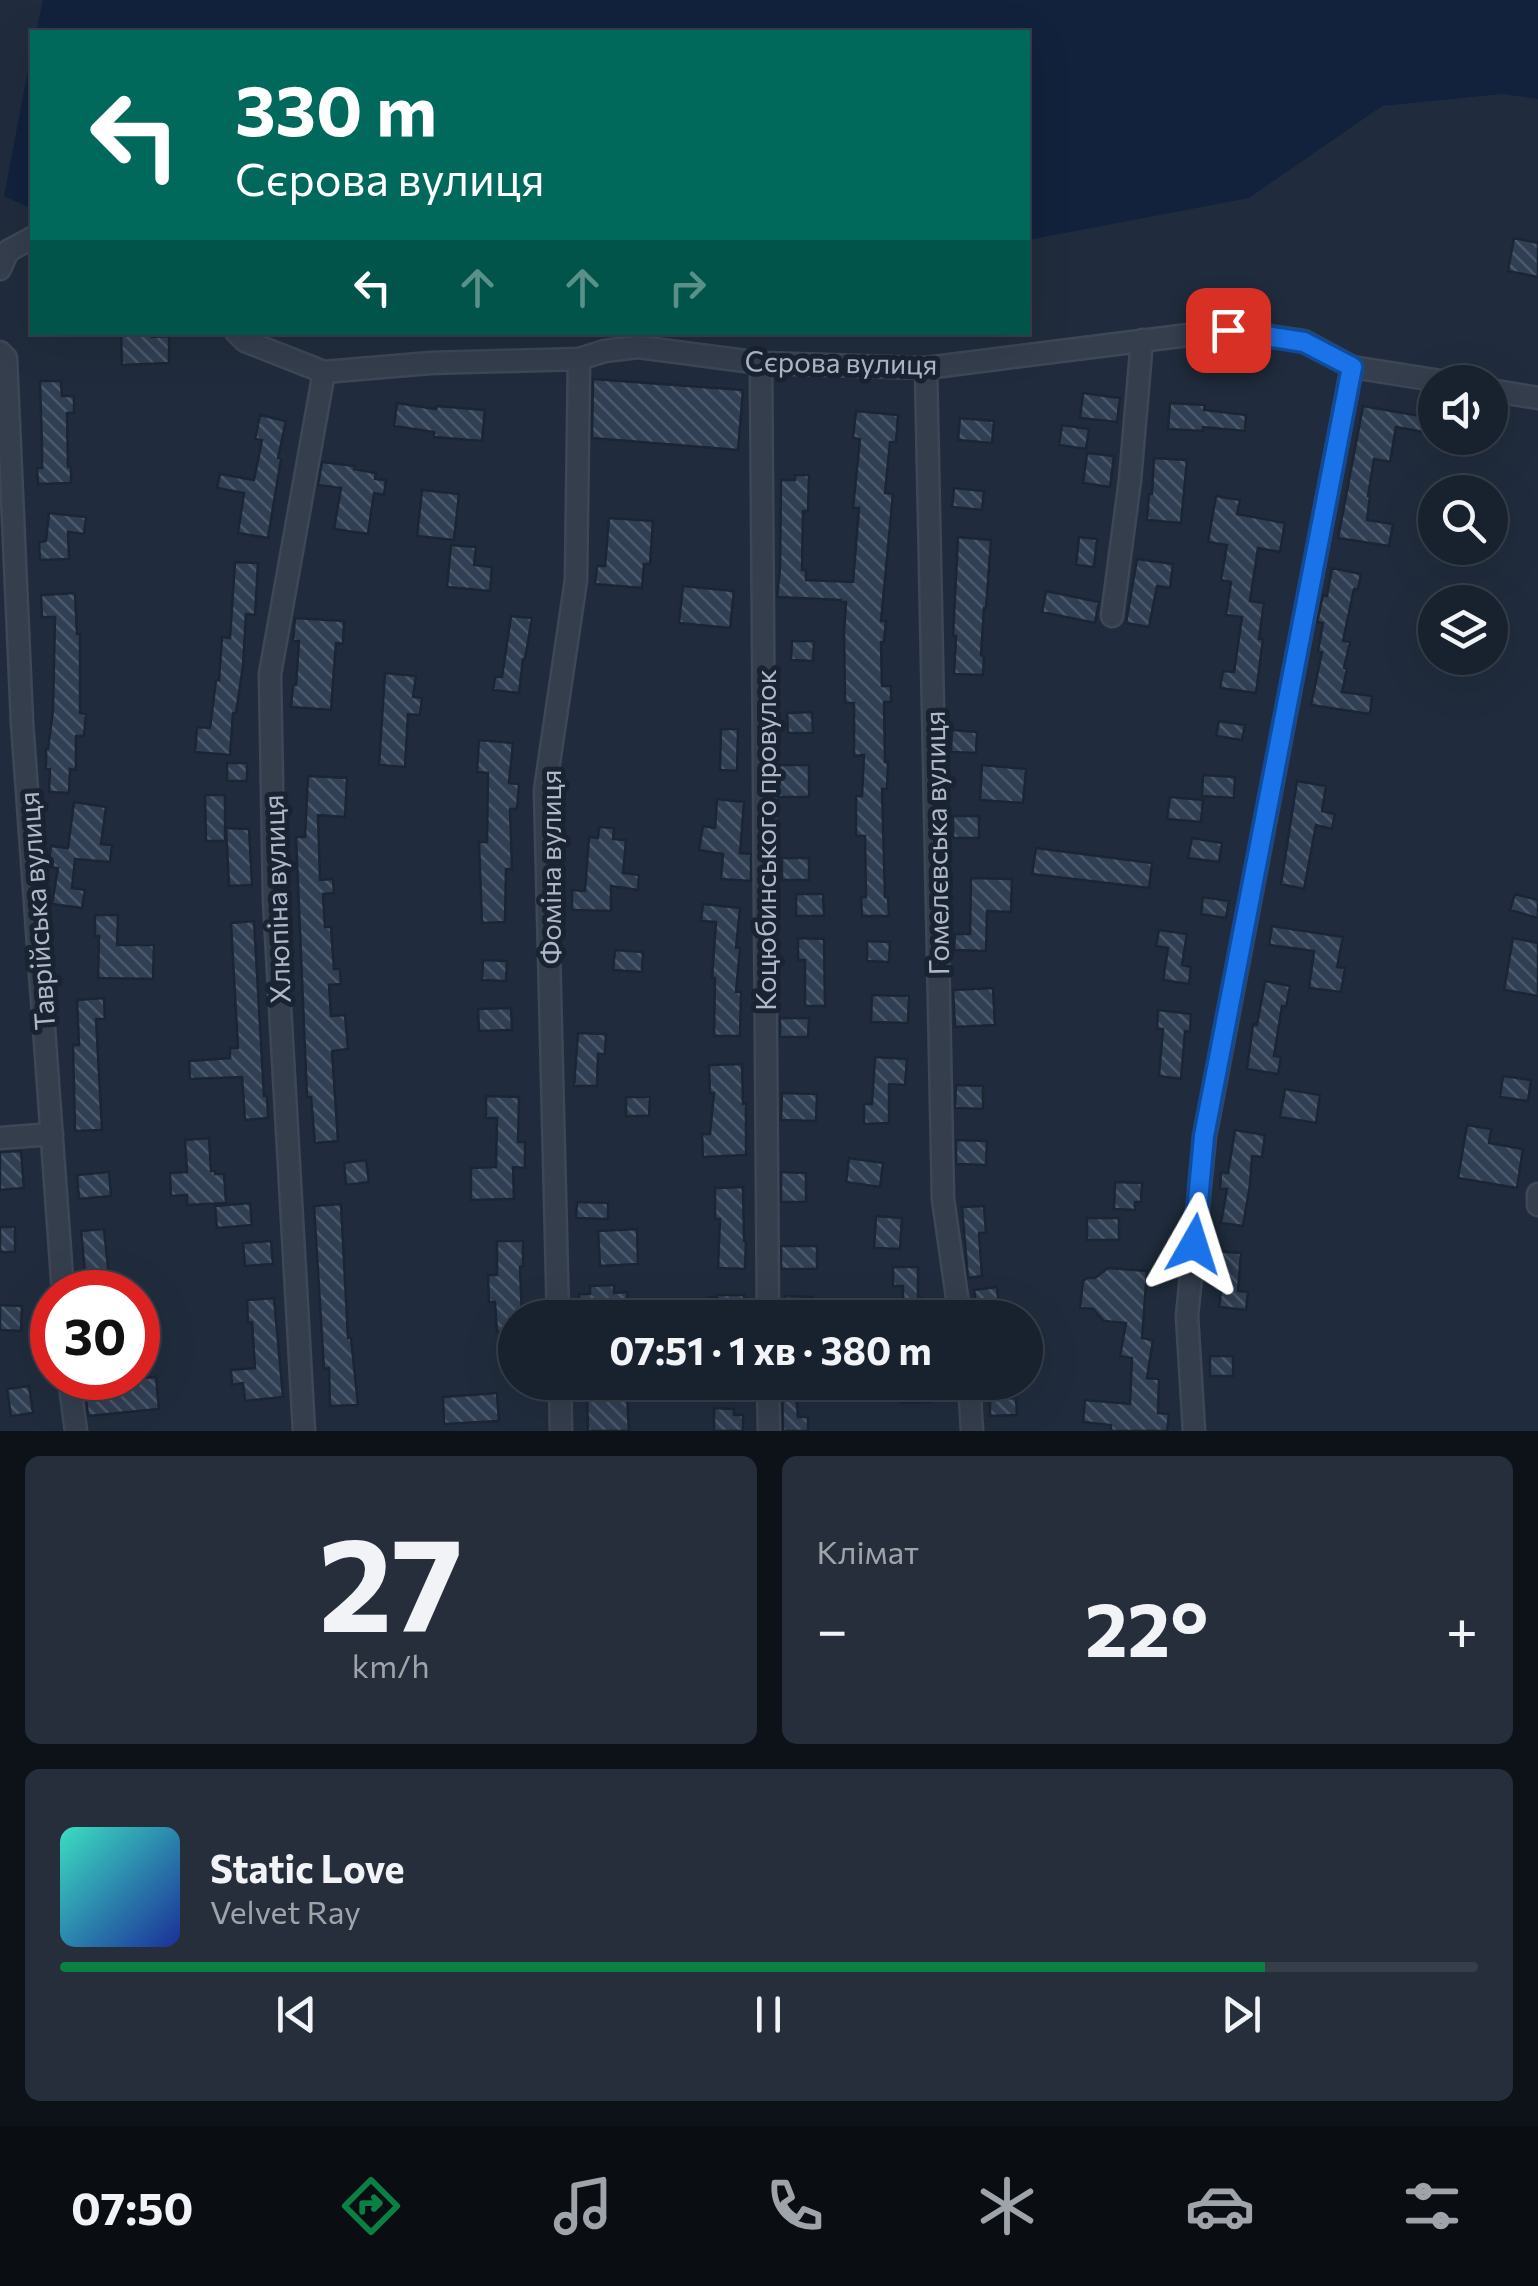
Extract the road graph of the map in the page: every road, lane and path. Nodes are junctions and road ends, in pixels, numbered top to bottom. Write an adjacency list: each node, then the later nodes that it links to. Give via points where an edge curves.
1 (30, 239): 2 (street, via 8,251)
2 (0, 269)
3 (239, 335): 10 (street, Сєрова вулиця)
4 (1142, 340): 8 (street, Сєрова вулиця, via 1254,333 1304,342); 9 (street, Сєрова вулиця); 14 (street)
5 (0, 352): 15 (street, Таврійська вулиця, via 6,358 22,722)
6 (578, 359): 7 (street, Сєрова вулиця, via 638,347); 10 (street, Сєрова вулиця); 20 (street, Фоміна вулиця, via 576,580 546,790)
7 (761, 363): 9 (street, Сєрова вулиця); 21 (street, Коцюбинського провулок)
8 (1352, 367): 11 (street, Сєрова вулиця); 32 (street, via 1204,1136 1187,1316)
9 (926, 368): 22 (street, Гомелєвська вулиця, via 943,1199)
10 (324, 372): 28 (street, Хлюпіна вулиця, via 270,674 274,900)
11 (1418, 377)
12 (1508, 393): 13 (street)
13 (1538, 398)
14 (1112, 616)
15 (52, 1134): 16 (street); 19 (street, Таврійська вулиця)
16 (0, 1138)
17 (1538, 1194): 18 (street)
18 (1538, 1204)
19 (61, 1270)
20 (558, 1300)
21 (768, 1300)
22 (957, 1300)
23 (72, 1400): 27 (street)
24 (560, 1400): 29 (street)
25 (768, 1400): 30 (street)
26 (970, 1400): 31 (street)
27 (76, 1431)
28 (304, 1431)
29 (561, 1431)
30 (768, 1431)
31 (972, 1431)
32 (1194, 1431)

